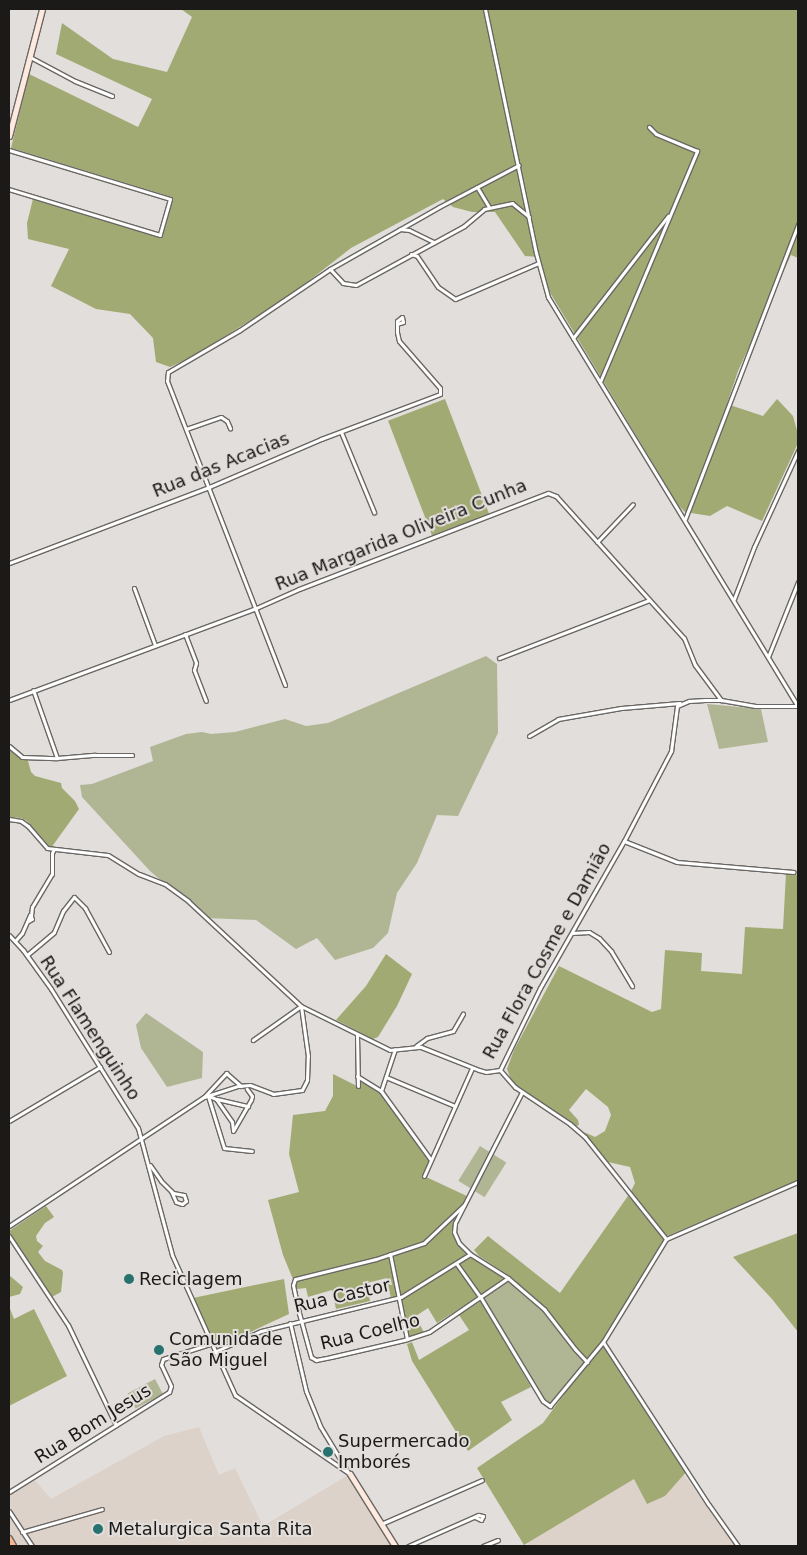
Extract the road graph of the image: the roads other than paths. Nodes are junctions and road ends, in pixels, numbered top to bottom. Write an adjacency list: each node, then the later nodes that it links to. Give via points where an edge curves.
1 (42, 9): 3 (street)
2 (485, 9): 9 (street)
3 (30, 57): 4 (street); 5 (street)
4 (112, 96)
5 (11, 114): 7 (street)
6 (649, 127): 13 (street, via 656,134 697,151)
7 (9, 136)
8 (9, 150): 11 (street, via 170,200 160,235)
9 (519, 165): 10 (street); 14 (street)
10 (477, 187): 12 (street); 16 (street)
11 (9, 189)
12 (489, 208): 14 (street, via 515,204); 17 (street)
13 (672, 212): 22 (street); 23 (street)
14 (529, 217): 19 (street)
15 (798, 224): 31 (street)
16 (399, 229): 17 (street, via 410,230); 20 (street)
17 (434, 242): 18 (street)
18 (410, 254): 19 (street, via 417,256 438,287 456,299); 20 (street, via 356,285 343,283)
19 (538, 263): 22 (street, via 548,297)
20 (330, 269): 25 (street, via 240,330 170,369 167,381)
21 (397, 324): 26 (street, Rua das Acacias, via 399,341 442,391 439,395)
22 (573, 338): 23 (street)
23 (600, 382): 31 (street)
24 (230, 428): 25 (street, via 221,417)
25 (186, 429): 28 (street)
26 (341, 432): 28 (street, Rua das Acacias); 30 (street)
27 (798, 451): 37 (street, via 754,547)
28 (209, 486): 33 (street, Rua das Acacias); 38 (street)
29 (633, 504): 32 (street)
30 (374, 512)
31 (684, 519): 37 (street)
32 (597, 542): 36 (street, Rua Margarida Oliveira Cunha); 38 (street, Rua Margarida Oliveira Cunha, via 556,496 545,493)
33 (9, 563)
34 (798, 582): 41 (street)
35 (134, 588): 40 (street)
36 (649, 600): 42 (street); 46 (street, Rua Margarida Oliveira Cunha, via 684,638 695,665)
37 (734, 600): 41 (street)
38 (254, 609): 39 (street, Rua Margarida Oliveira Cunha); 43 (street, via 271,644)
39 (185, 634): 40 (street, Rua Margarida Oliveira Cunha); 47 (street)
40 (155, 645): 44 (street, Rua Margarida Oliveira Cunha)
41 (768, 657): 49 (street)
42 (499, 658)
43 (285, 685)
44 (33, 690): 45 (street, Rua Margarida Oliveira Cunha); 53 (street)
45 (9, 700)
46 (721, 700): 48 (street); 49 (street, via 744,706)
47 (206, 701)
48 (680, 703): 50 (street, via 621,708 558,719); 55 (street, Rua Flora Cosme e Damião, via 671,751)
49 (798, 706)
50 (529, 736)
51 (9, 746): 53 (street, via 22,757)
52 (132, 755): 53 (street)
53 (57, 758)
54 (9, 819): 56 (street, via 21,821 47,848)
55 (624, 841): 57 (street, via 677,862); 58 (street, Rua Flora Cosme e Damião)
56 (54, 850): 60 (street, via 52,874); 64 (street, Rua Flora Cosme e Damião, via 108,855 139,874 165,884 188,901)
57 (794, 872)
58 (572, 934): 63 (street, via 589,932 599,938 611,951); 72 (street, Rua Flora Cosme e Damião, via 523,1021)
59 (9, 935): 60 (street, Rua Flamenguinho)
60 (15, 941): 62 (street, Rua Flamenguinho)
61 (109, 952): 62 (street, via 85,908 74,896 54,932)
62 (27, 955): 70 (street, Rua Flamenguinho)
63 (632, 986)
64 (301, 1006): 66 (street, Rua Flora Cosme e Damião); 67 (street); 75 (street, via 308,1056 304,1088 298,1092 273,1094 250,1085)
65 (463, 1014): 68 (street, via 455,1030 427,1038)
66 (357, 1035): 69 (street, Rua Flora Cosme e Damião, via 390,1050); 73 (street)
67 (253, 1040)
68 (416, 1046): 69 (street, Rua Flora Cosme e Damião); 71 (street, Rua Flora Cosme e Damião)
69 (396, 1049): 74 (street)
70 (100, 1067): 85 (street); 86 (street, Rua Flamenguinho)
71 (472, 1068): 72 (street, Rua Flora Cosme e Damião, via 486,1072); 84 (street)
72 (500, 1070): 79 (street)
73 (357, 1076): 76 (street); 78 (street)
74 (386, 1077): 78 (street); 84 (street)
75 (241, 1086): 80 (street); 81 (street, via 226,1073)
76 (358, 1086)
77 (247, 1089): 83 (street, via 252,1096)
78 (381, 1091): 88 (street)
79 (522, 1092): 93 (street); 96 (street, via 585,1137)
80 (208, 1096): 81 (street); 82 (street); 87 (street, via 224,1148)
81 (204, 1097): 86 (street)
82 (216, 1099): 83 (street); 83 (street, via 232,1122 233,1131)
83 (248, 1106)
84 (455, 1106): 88 (street)
85 (9, 1121)
86 (143, 1139): 89 (street, Rua Flamenguinho); 94 (street)
87 (252, 1151)
88 (431, 1160): 90 (street)
89 (149, 1163): 92 (street); 107 (street, Rua Flamenguinho, via 172,1255)
90 (424, 1176)
91 (798, 1182): 96 (street)
92 (171, 1191): 92 (street, via 184,1195 186,1201 182,1204 176,1202)
93 (464, 1205): 97 (street, via 424,1243); 98 (street, via 454,1232)
94 (9, 1226)
95 (9, 1236): 110 (street, via 68,1325)
96 (666, 1239): 106 (street)
97 (390, 1254): 101 (street); 103 (street, via 295,1278 293,1285)
98 (470, 1254): 99 (street, Rua Castor); 100 (street)
99 (456, 1263): 101 (street, Rua Castor); 102 (street)
100 (508, 1278): 102 (street, Rua Coelho); 109 (street, via 544,1309)
101 (398, 1298): 103 (street, Rua Castor); 105 (street)
102 (481, 1298): 105 (street, Rua Coelho, via 429,1332); 109 (street, via 546,1405 552,1406)
103 (300, 1320): 104 (street, Rua Castor); 105 (street, Rua Coelho, via 314,1359)
104 (290, 1323): 108 (street, Rua Castor, via 261,1331); 111 (street, via 306,1391 320,1426)
105 (407, 1340)
106 (603, 1342): 109 (street); 126 (street)
107 (210, 1344): 108 (street, Rua Flamenguinho); 110 (street, Rua Bom Jesus, via 161,1360 170,1390)
108 (214, 1352): 111 (street, Rua Flamenguinho, via 239,1400)
109 (587, 1362)
110 (116, 1425): 113 (street, Rua Bom Jesus)
111 (350, 1474): 117 (street)
112 (482, 1480): 117 (street)
113 (9, 1492)
114 (102, 1509): 118 (street)
115 (9, 1511): 118 (street)
116 (475, 1517): 124 (street)
117 (380, 1523): 123 (street)
118 (22, 1532): 122 (street)
119 (9, 1539): 121 (highway)
120 (498, 1540): 125 (street)
121 (13, 1546)
122 (32, 1546)
123 (395, 1546)
124 (408, 1546)
125 (484, 1546)
126 (738, 1546)

